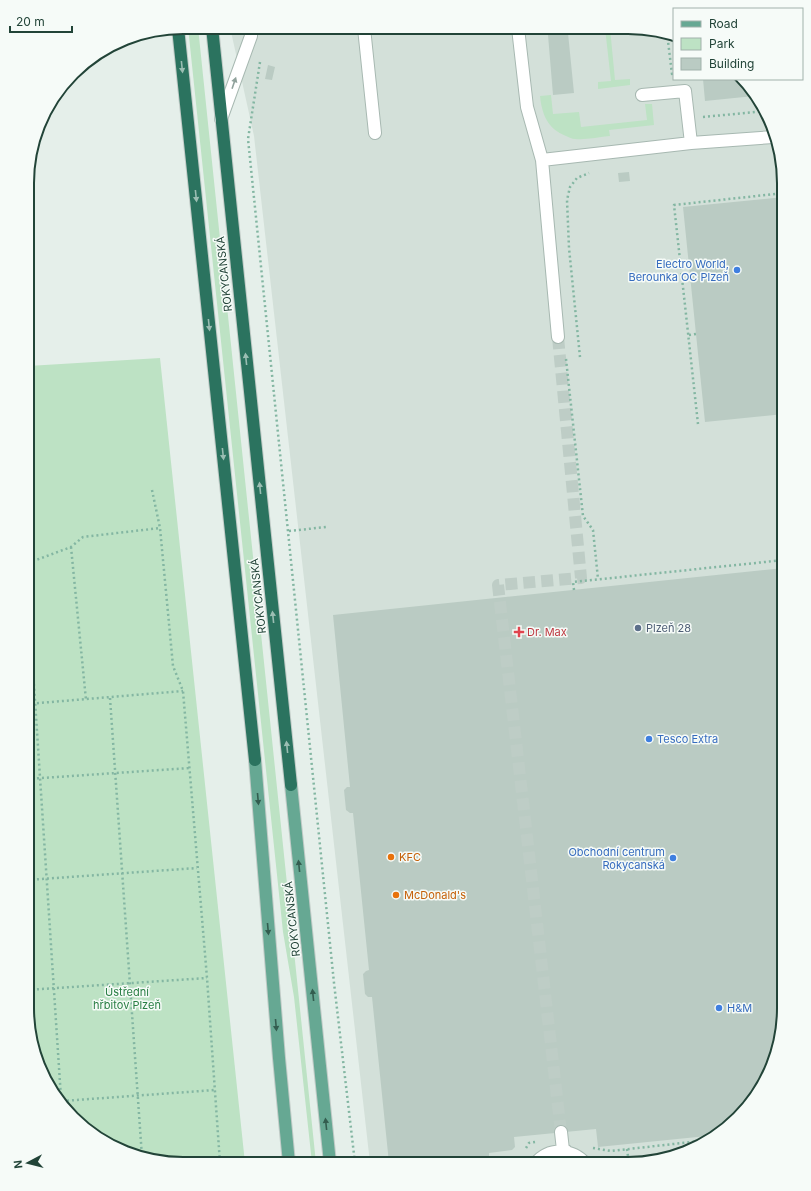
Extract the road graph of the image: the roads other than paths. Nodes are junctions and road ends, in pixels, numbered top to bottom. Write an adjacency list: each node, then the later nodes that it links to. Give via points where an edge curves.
1 (179, 34): 13 (highway, ROKYCANSKÁ, one-way to 13)
2 (213, 34): 7 (highway, ROKYCANSKÁ)
3 (251, 34): 7 (street, one-way to 3)
4 (365, 34): 8 (street)
5 (519, 34): 11 (street, via 527,107)
6 (642, 95): 10 (street, via 685,91)
7 (221, 120): 14 (highway, ROKYCANSKÁ, one-way to 7)
8 (375, 133)
9 (770, 137): 10 (street)
10 (691, 144): 11 (street)
11 (542, 160): 12 (street)
12 (558, 337)
13 (254, 760): 17 (main road, ROKYCANSKÁ, one-way to 17)
14 (291, 785): 18 (main road, ROKYCANSKÁ, one-way to 14)
15 (561, 1134): 16 (street)
16 (564, 1151): 19 (street); 20 (street)
17 (288, 1157)
18 (329, 1157)
19 (542, 1157)
20 (578, 1157)

